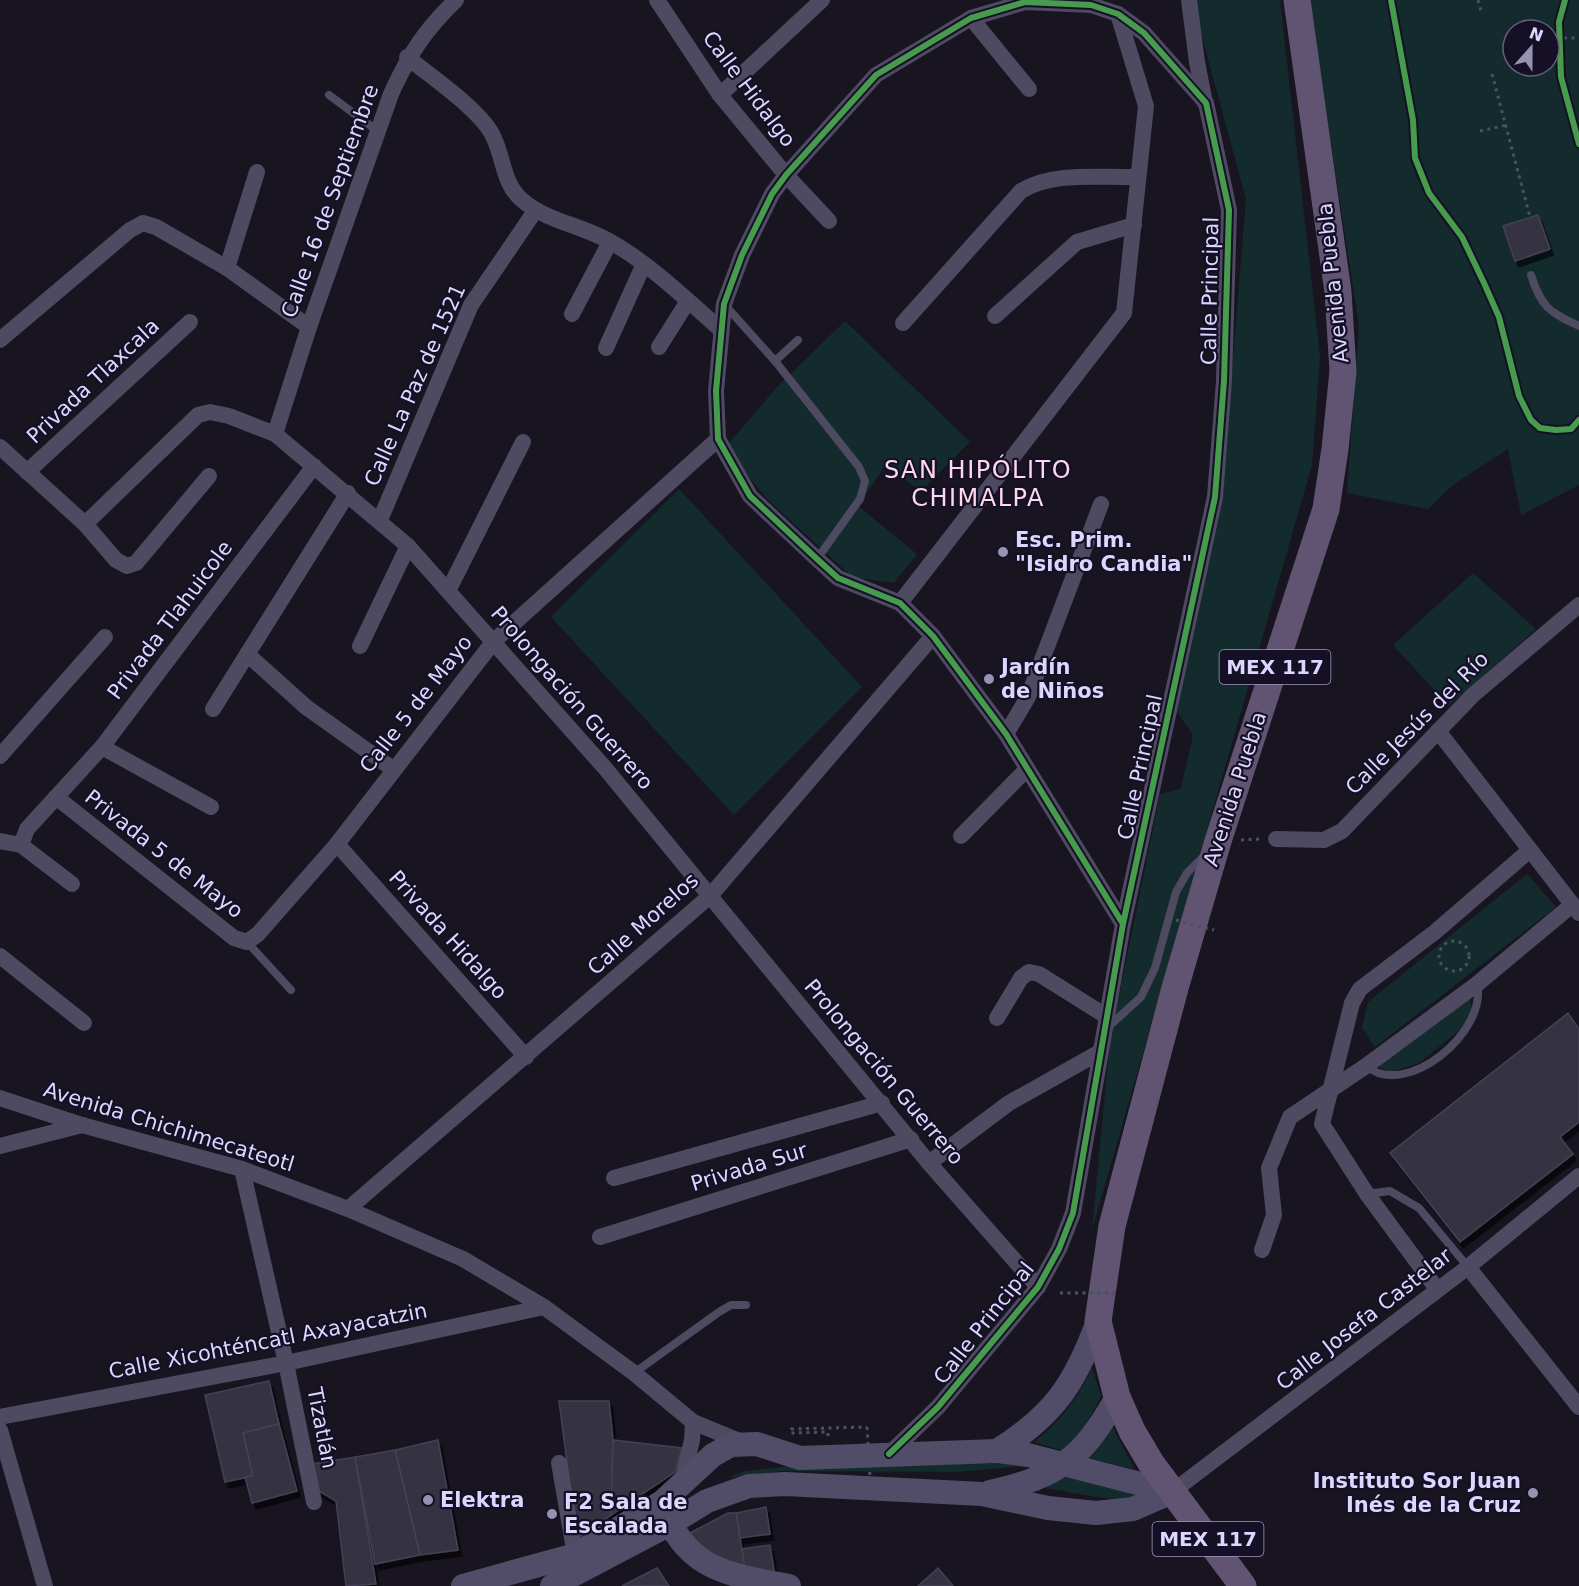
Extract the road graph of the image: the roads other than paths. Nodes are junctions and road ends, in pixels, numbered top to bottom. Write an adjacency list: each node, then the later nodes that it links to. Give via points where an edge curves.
1 (456, 0): 9 (street, Calle 16 de Septiembre, via 429,26)
2 (657, 0): 12 (street, Calle Hidalgo)
3 (822, 0): 12 (street)
4 (1190, 0): 13 (street)
5 (1297, 0): 72 (main road, Avenida Puebla / MEX 117, via 1338,292 1343,371 1326,509)
6 (1091, 2): 7 (street, Calle Principal); 8 (street, Calle Principal, via 1025,2)
7 (1118, 14): 13 (street, Calle Principal, via 1144,33); 17 (street, via 1146,106)
8 (971, 18): 10 (street); 16 (street, Calle Principal, via 876,75)
9 (407, 57): 14 (street, Calle 16 de Septiembre); 18 (street, via 470,109 492,134 507,180 518,197)
10 (1029, 89)
11 (329, 95): 14 (lane)
12 (720, 95): 16 (street, Calle Hidalgo)
13 (1206, 104): 79 (street, Calle Principal, via 1229,210 1224,381 1215,497)
14 (379, 132): 32 (street, Calle 16 de Septiembre)
15 (257, 172): 23 (street)
16 (786, 175): 19 (street, Calle Hidalgo); 26 (street, Calle Principal, via 772,194 742,255)
17 (1138, 177): 20 (street); 30 (street, via 1049,180 1021,190)
18 (535, 211): 21 (street); 48 (street, Calle La Paz de 1521, via 471,305)
19 (829, 221)
20 (1134, 225): 28 (street, via 1077,242); 53 (street, via 1124,314)
21 (610, 242): 22 (street); 27 (street)
22 (643, 266): 25 (street); 37 (street)
23 (227, 268): 32 (street); 34 (street, via 143,223)
24 (1531, 275): 31 (lane, via 1539,299 1560,318)
25 (688, 301): 33 (street); 36 (street)
26 (724, 304): 33 (street, Calle Principal); 38 (lane)
27 (572, 314)
28 (995, 316)
29 (190, 322): 44 (street, Privada Tlaxcala)
30 (903, 323)
31 (1579, 326)
32 (309, 327): 39 (street, Calle 16 de Septiembre)
33 (720, 329): 40 (street, Calle Principal)
34 (0, 340)
35 (798, 340): 38 (lane)
36 (659, 347)
37 (606, 348)
38 (775, 361): 51 (lane, via 859,467 865,481 860,499)
39 (275, 434): 43 (street, Prolongación Guerrero); 49 (street, Prolongación Guerrero, via 229,416 210,412 198,415)
40 (718, 439): 51 (street, Calle Principal, via 750,496); 57 (street, Calle 5 de Mayo)
41 (523, 442): 52 (street)
42 (0, 447): 44 (street)
43 (314, 466): 46 (street, Prolongación Guerrero); 63 (street, Privada Tlahuicole)
44 (27, 472): 49 (street)
45 (209, 476): 49 (street, via 135,563 127,566 116,560)
46 (348, 493): 48 (street, Prolongación Guerrero); 59 (street)
47 (1101, 504): 62 (street, via 1028,697)
48 (380, 520): 50 (street, Prolongación Guerrero)
49 (85, 524)
50 (408, 546): 52 (street, Prolongación Guerrero); 58 (street)
51 (817, 559): 53 (street, Calle Principal, via 838,578)
52 (448, 591): 57 (street, Prolongación Guerrero)
53 (900, 603): 55 (street)
54 (1579, 605): 61 (street, Calle Jesús del Río, via 1473,695)
55 (933, 636): 62 (street); 77 (street, Calle Morelos)
56 (105, 637): 64 (street)
57 (494, 641): 65 (street, Calle 5 de Mayo); 77 (street, Prolongación Guerrero)
58 (360, 646)
59 (248, 654): 60 (street); 65 (street, via 306,707)
60 (213, 709)
61 (1438, 731): 70 (street, Calle Jesús del Río, via 1342,831 1324,840); 75 (street)
62 (1006, 734): 66 (street)
63 (102, 747): 67 (street, Privada Tlahuicole); 68 (street)
64 (0, 756)
65 (393, 769): 73 (street, Calle 5 de Mayo)
66 (1027, 769): 69 (street); 79 (street)
67 (56, 797): 74 (street, Privada Tlahuicole, via 27,829); 80 (street, Privada 5 de Mayo, via 234,938)
68 (211, 807)
69 (961, 836)
70 (1275, 839)
71 (0, 841): 74 (street)
72 (1218, 841): 86 (lane, via 1187,873 1176,892 1155,968 1141,998); 109 (main road, Avenida Puebla / MEX 117, via 1112,1226)
73 (337, 844): 80 (street, Calle 5 de Mayo); 88 (street, Privada Hidalgo)
74 (21, 845): 76 (street)
75 (1530, 850): 78 (street); 90 (street, via 1435,932 1360,988 1352,1003)
76 (72, 884)
77 (710, 896): 88 (street, Calle Morelos); 92 (street, Prolongación Guerrero)
78 (1575, 909): 82 (street)
79 (1123, 924): 86 (street, Calle Principal)
80 (247, 942): 83 (lane)
81 (0, 956): 85 (street)
82 (1477, 984): 89 (street); 89 (lane, via 1479,1007 1443,1055 1420,1070 1392,1074 1372,1071)
83 (291, 990)
84 (997, 1018): 86 (street, via 1021,978 1029,972 1040,975)
85 (84, 1023)
86 (1105, 1023): 87 (street, Calle Principal)
87 (1100, 1052): 96 (street, via 1009,1103); 105 (street, Calle Principal, via 1073,1213)
88 (526, 1057): 101 (street, Calle Morelos)
89 (1366, 1066): 90 (street)
90 (1330, 1091): 100 (street, via 1322,1124); 103 (street, via 1290,1117 1269,1168 1274,1215)
91 (0, 1098): 93 (street, Avenida Chichimecateotl)
92 (882, 1104): 94 (street, Prolongación Guerrero); 99 (street)
93 (82, 1125): 95 (street); 97 (street, Avenida Chichimecateotl)
94 (911, 1139): 96 (street, Prolongación Guerrero); 102 (street, Privada Sur)
95 (0, 1146)
96 (929, 1163): 105 (street, Prolongación Guerrero)
97 (242, 1169): 101 (street, Avenida Chichimecateotl); 110 (street, Tizatlán)
98 (1579, 1176): 104 (street, Calle Josefa Castelar)
99 (614, 1178)
100 (1367, 1194): 104 (lane, via 1390,1191 1419,1208); 106 (street)
101 (348, 1209): 108 (street, Avenida Chichimecateotl, via 463,1259)
102 (600, 1237)
103 (1262, 1250)
104 (1468, 1267): 106 (street, Calle Josefa Castelar); 113 (street)
105 (1038, 1287): 120 (street, Calle Principal, via 938,1407)
106 (1437, 1289): 125 (street, Calle Josefa Castelar)
107 (746, 1305): 111 (lane, via 731,1305 719,1312)
108 (544, 1307): 110 (street, Calle Xicohténcatl Axayacatzin); 111 (street, Avenida Chichimecateotl)
109 (1098, 1321): 112 (main road, Avenida Puebla / MEX 117); 119 (main road, via 1082,1361 1053,1407 1030,1430)
110 (286, 1363): 114 (street, Calle Xicohténcatl Axayacatzin); 127 (street, Tizatlán)
111 (634, 1373): 115 (street, Avenida Chichimecateotl)
112 (1117, 1397): 122 (main road, via 1103,1422); 125 (main road, MEX 117, via 1146,1455)
113 (1579, 1407)
114 (0, 1417)
115 (693, 1422): 117 (street, Avenida Chichimecateotl); 124 (street)
116 (0, 1430): 130 (street)
117 (745, 1443): 118 (main road); 124 (main road, via 731,1445 713,1455)
118 (770, 1448): 120 (main road, via 800,1458); 123 (main road)
119 (997, 1450): 120 (main road); 122 (main road)
120 (889, 1455)
121 (559, 1463): 129 (street)
122 (1066, 1464): 125 (main road); 126 (main road, via 1025,1485)
123 (769, 1484): 126 (main road); 128 (main road, via 725,1493)
124 (681, 1487): 128 (main road)
125 (1172, 1492): 126 (main road, via 1133,1509 1096,1513); 134 (main road, MEX 117)
126 (982, 1494)
127 (314, 1502)
128 (666, 1513): 129 (main road); 132 (main road); 133 (main road, via 688,1551 705,1563)
129 (575, 1555): 131 (main road)
130 (45, 1586)
131 (463, 1586)
132 (552, 1586)
133 (789, 1586)
134 (1243, 1586)

